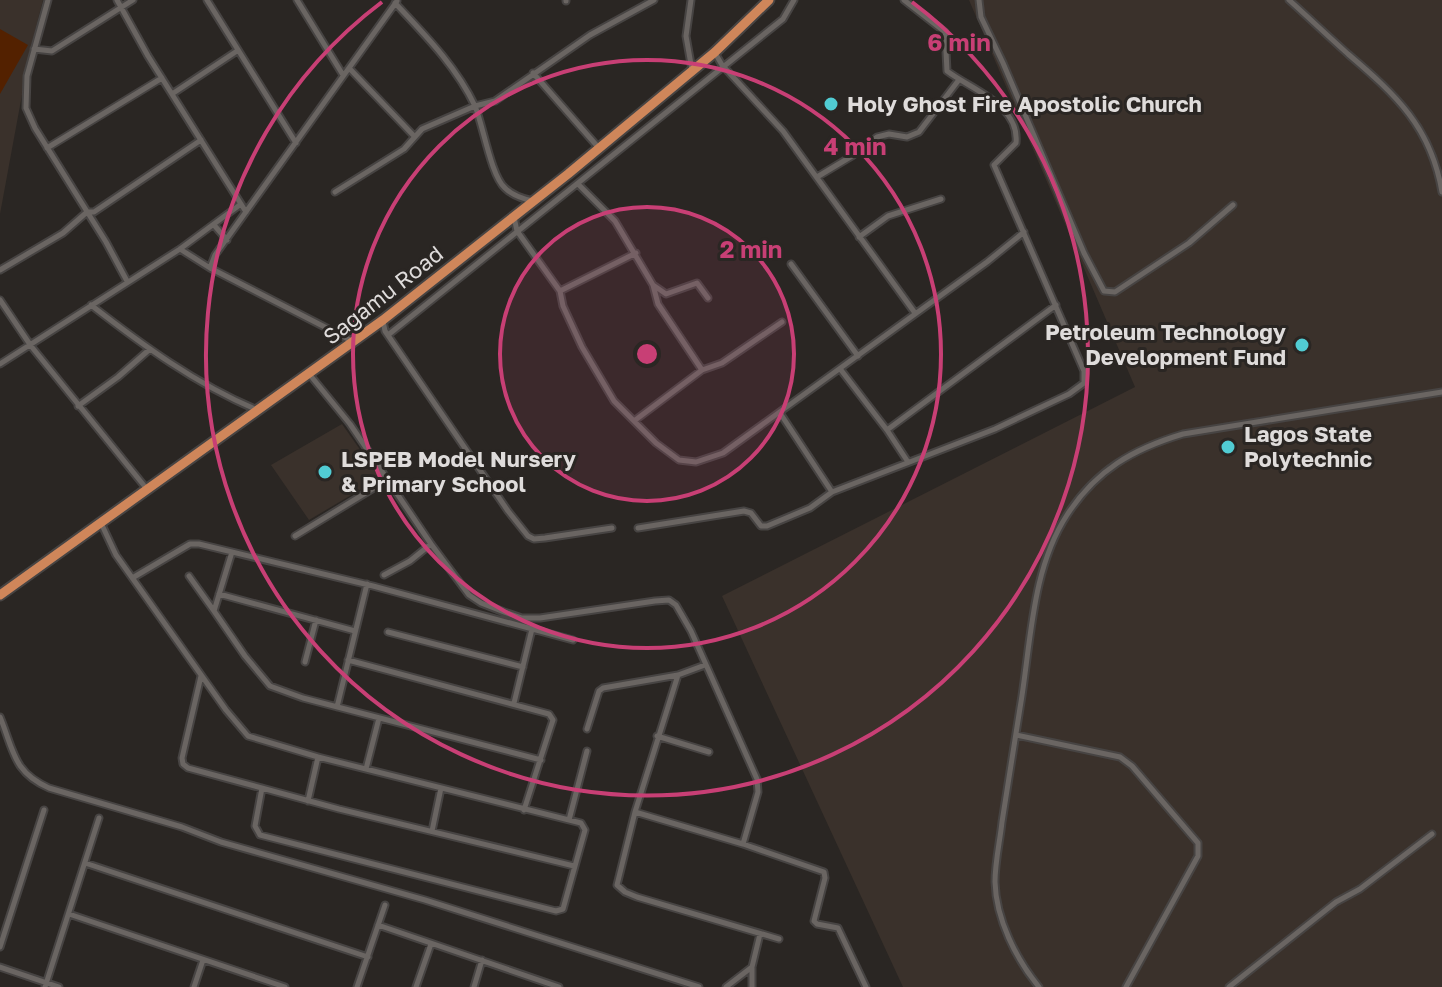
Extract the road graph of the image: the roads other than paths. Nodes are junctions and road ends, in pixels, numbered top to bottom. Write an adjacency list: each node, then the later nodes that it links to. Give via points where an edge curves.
1 (48, 0): 15 (street)
2 (117, 0): 14 (street)
3 (133, 0): 14 (street)
4 (207, 0): 16 (street)
5 (298, 0): 22 (street)
6 (654, 0): 21 (street)
7 (691, 0): 20 (street, via 686,36)
8 (769, 0): 17 (highway, Sagamu Road)
9 (794, 0): 18 (street, via 783,19)
10 (904, 0): 24 (street, via 945,32 947,71)
11 (979, 0): 39 (street, via 981,17 1104,291 1115,292 1189,243)
12 (1289, 0): 35 (street, via 1393,93 1433,152)
13 (396, 1): 19 (street); 26 (street, via 447,60)
14 (121, 7): 15 (street, via 52,51); 23 (street)
15 (34, 49): 31 (street, via 26,108)
16 (237, 51): 25 (street); 29 (street)
17 (715, 52): 18 (street); 20 (highway, Sagamu Road)
18 (722, 65): 32 (street); 33 (street)
19 (349, 68): 22 (street); 27 (street)
20 (692, 70): 30 (highway, Sagamu Road)
21 (533, 73): 26 (street, via 495,101); 30 (street)
22 (343, 75): 29 (street)
23 (162, 78): 25 (street); 31 (street)
24 (958, 81): 32 (street, via 919,132 877,137); 45 (street, via 1013,121 1016,143 994,165)
25 (172, 94): 28 (street)
26 (475, 106): 27 (street); 37 (street, via 501,184)
27 (414, 136): 34 (street, via 404,149)
28 (201, 140): 38 (street); 40 (street)
29 (296, 143): 41 (street)
30 (598, 147): 37 (highway, Sagamu Road)
31 (47, 148): 40 (street)
32 (817, 177): 46 (street)
33 (578, 184): 44 (street); 49 (street, via 609,214)
34 (335, 192)
35 (1442, 192)
36 (941, 199): 46 (street, via 888,216)
37 (533, 201): 42 (highway, Sagamu Road)
38 (241, 204): 41 (street); 43 (street)
39 (1233, 205)
40 (87, 212): 52 (street, via 63,233); 53 (street)
41 (246, 212): 47 (street)
42 (514, 217): 44 (street); 61 (highway, Sagamu Road)
43 (214, 225): 47 (street); 48 (street)
44 (517, 231): 55 (street); 63 (street)
45 (1024, 232): 59 (street); 60 (street)
46 (859, 237): 60 (street)
47 (227, 240): 51 (street)
48 (180, 249): 51 (street); 53 (street)
49 (636, 253): 54 (street); 55 (street)
50 (791, 264): 67 (street)
51 (210, 268): 64 (street)
52 (0, 270)
53 (127, 281): 58 (street)
54 (653, 285): 56 (street, via 666,294 697,283); 69 (street, via 658,304)
55 (560, 291): 76 (street, via 590,361 614,401)
56 (708, 298)
57 (0, 300): 65 (street)
58 (91, 305): 65 (street); 66 (street)
59 (1056, 305): 77 (street); 78 (street, via 1084,371 1084,383 995,429)
60 (915, 313): 67 (street)
61 (383, 320): 63 (street); 64 (highway, Sagamu Road)
62 (782, 322): 69 (street, via 722,363)
63 (388, 335): 83 (street, via 528,536)
64 (353, 342): 71 (highway, Sagamu Road)
65 (31, 346): 68 (street); 73 (street)
66 (150, 349): 73 (street); 74 (street)
67 (858, 356): 70 (street)
68 (0, 364)
69 (702, 370): 76 (street)
70 (841, 370): 75 (street); 77 (street)
71 (310, 375): 74 (highway, Sagamu Road); 79 (street)
72 (1442, 392): 111 (street, via 1183,434 1148,444 1106,469 1053,538 1037,600)
73 (78, 406): 80 (street)
74 (260, 411): 80 (highway, Sagamu Road)
75 (780, 413): 76 (street, via 723,453 696,462 674,457); 81 (street)
76 (634, 421)
77 (887, 430): 78 (street)
78 (908, 462): 81 (street)
79 (387, 480): 85 (street); 86 (street)
80 (147, 490): 82 (highway, Sagamu Road)
81 (832, 492): 84 (street, via 797,515 764,527 744,511)
82 (101, 523): 90 (street); 93 (highway, Sagamu Road)
83 (612, 528)
84 (638, 528)
85 (295, 536)
86 (431, 544): 88 (street); 102 (street, via 475,600 522,618 673,601)
87 (232, 552): 90 (street, via 190,544); 91 (street); 92 (street)
88 (384, 575)
89 (189, 576): 94 (street)
90 (134, 577): 104 (street)
91 (367, 584): 96 (street); 97 (street)
92 (219, 594): 94 (street); 95 (street)
93 (0, 595)
94 (214, 611): 107 (street, via 270,686)
95 (316, 620): 97 (street); 101 (street)
96 (532, 629): 99 (street); 103 (street)
97 (355, 631): 100 (street)
98 (388, 632): 103 (street)
99 (573, 640)
100 (348, 660): 106 (street); 107 (street)
101 (305, 662)
102 (705, 665): 105 (street); 128 (street, via 757,779)
103 (523, 667): 106 (street)
104 (201, 675): 115 (street, via 248,736); 118 (street, via 183,764)
105 (678, 675): 110 (street, via 603,688); 112 (street)
106 (514, 703): 116 (street, via 552,716)
107 (337, 707): 109 (street)
108 (0, 717): 152 (street, via 21,770 49,788)
109 (379, 718): 116 (street); 117 (street)
110 (587, 729)
111 (1016, 735): 156 (street, via 995,883 1010,941); 157 (street, via 1120,757 1198,843 1198,856)
112 (657, 736): 114 (street); 123 (street)
113 (587, 751): 125 (street)
114 (709, 752)
115 (318, 757): 117 (street); 120 (street)
116 (541, 760): 122 (street)
117 (366, 769): 119 (street)
118 (262, 788): 120 (street); 130 (street, via 255,826 260,835 372,864 560,911)
119 (441, 788): 122 (street); 126 (street)
120 (308, 801): 126 (street)
121 (44, 810): 134 (street)
122 (524, 810): 125 (street)
123 (635, 812): 128 (street); 135 (street, via 617,880 620,889)
124 (99, 818): 129 (street)
125 (569, 820): 130 (street, via 584,825)
126 (432, 831): 130 (street)
127 (1432, 834): 158 (street)
128 (743, 844): 155 (street, via 824,872 814,921 838,928)
129 (85, 863): 132 (street); 139 (street)
130 (574, 866)
131 (385, 905): 133 (street)
132 (69, 914): 140 (street); 144 (street)
133 (378, 925): 137 (street); 139 (street)
134 (3, 929): 138 (street)
135 (760, 933): 136 (street); 143 (street)
136 (779, 939)
137 (431, 944): 141 (street); 149 (street)
138 (0, 947)
139 (368, 957): 148 (street)
140 (203, 960): 146 (street); 147 (street)
141 (482, 960): 150 (street); 151 (street)
142 (0, 967): 144 (street)
143 (752, 967): 153 (street); 154 (street)
144 (46, 985): 145 (street)
145 (59, 987)
146 (194, 987)
147 (285, 987)
148 (357, 987)
149 (416, 987)
150 (474, 987)
151 (559, 987)
152 (699, 987)
153 (726, 987)
154 (752, 987)
155 (866, 987)
156 (1039, 987)
157 (1126, 987)
158 (1229, 987)

